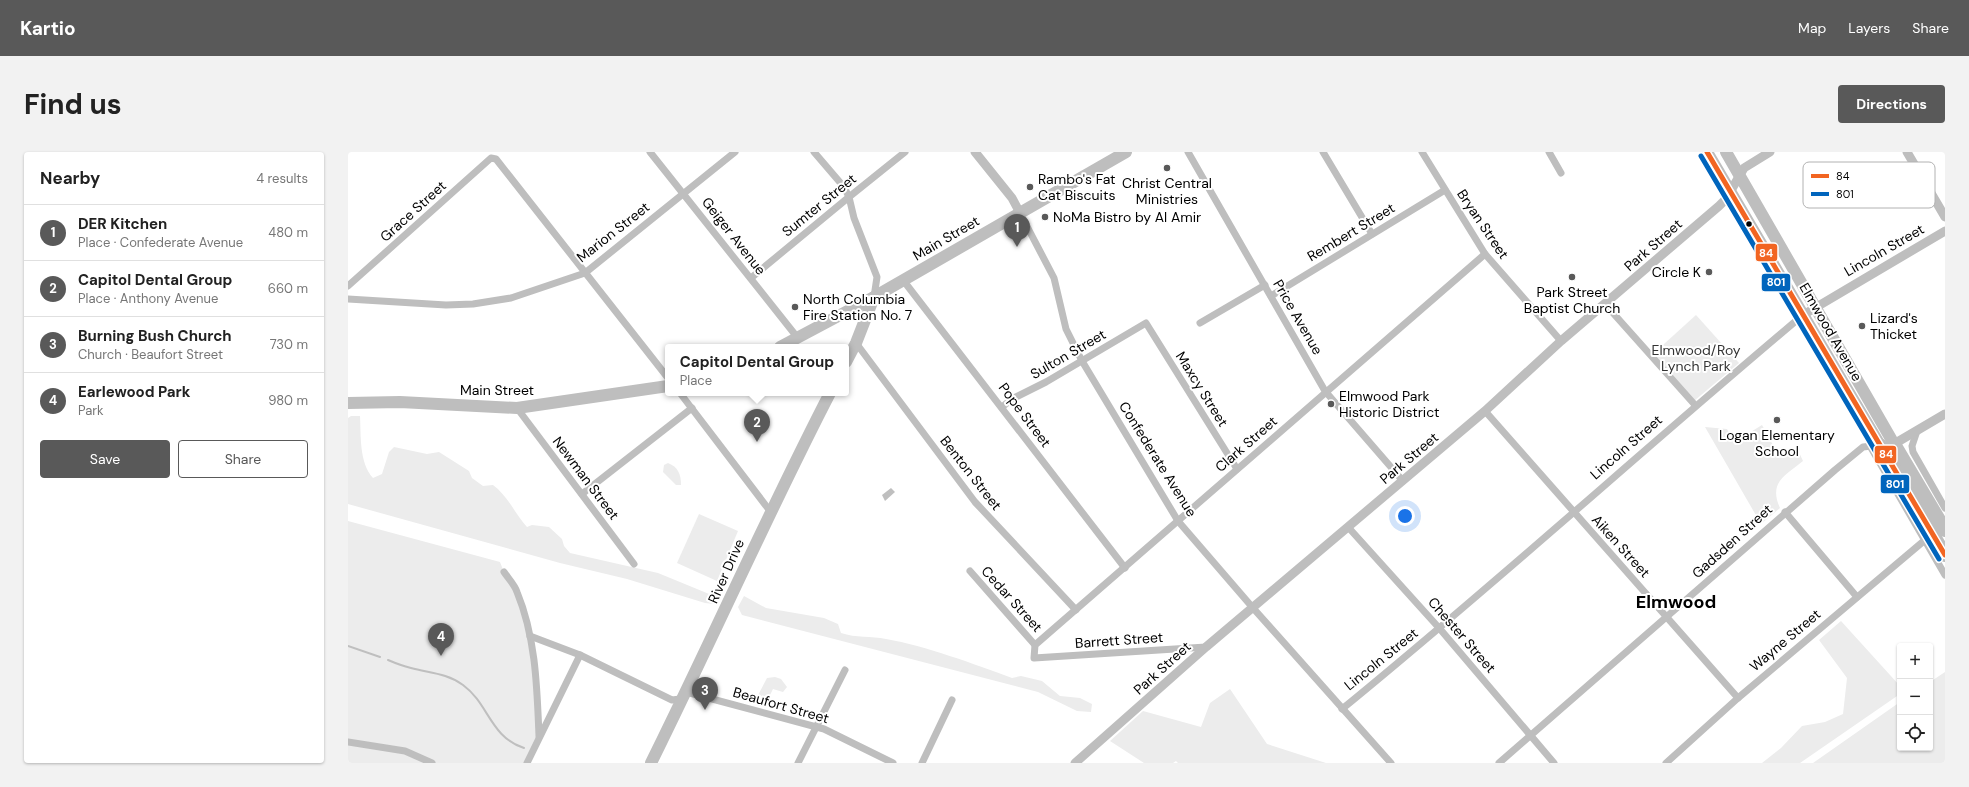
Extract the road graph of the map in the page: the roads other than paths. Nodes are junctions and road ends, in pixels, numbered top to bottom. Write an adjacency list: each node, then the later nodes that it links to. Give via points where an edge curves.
1 (650, 152): 20 (street, Geiger Avenue)
2 (735, 152): 20 (street, Marion Street)
3 (814, 152): 21 (street, via 844,187)
4 (905, 152): 21 (street, Sumter Street)
5 (975, 152): 23 (street, Confederate Avenue, via 1012,198)
6 (1126, 152): 23 (main road, Main Street)
7 (1188, 152): 31 (street, Price Avenue)
8 (1323, 152): 26 (street)
9 (1422, 152): 18 (street, Bryan Street)
10 (1549, 152): 16 (street)
11 (1707, 152): 19 (main road, Elmwood Avenue)
12 (1726, 152): 17 (main road, Elmwood Avenue)
13 (1770, 152): 17 (street, Park Street, via 1748,164)
14 (1907, 152): 15 (street)
15 (1913, 162)
16 (1561, 173)
17 (1739, 174): 19 (street, Park Street); 37 (main road, Elmwood Avenue)
18 (1445, 190): 26 (street, Rembert Street); 27 (street, Bryan Street)
19 (1730, 192): 36 (street, Park Street, via 1719,206); 38 (main road, Elmwood Avenue)
20 (683, 193): 28 (street, Marion Street); 29 (street, Geiger Avenue)
21 (848, 197): 29 (street, Sumter Street); 34 (street, via 877,277)
22 (1935, 200): 24 (street)
23 (1020, 213): 30 (main road, Main Street); 46 (street, Confederate Avenue, via 1054,278 1066,329)
24 (1945, 217)
25 (1945, 231): 37 (street, Lincoln Street)
26 (1372, 234): 33 (street, Rembert Street)
27 (1485, 254): 42 (street, Bryan Street); 49 (street, Clark Street)
28 (585, 273): 32 (street, Grace Street, via 496,159 491,158); 35 (street, Marion Street, via 511,298 473,304 446,305); 47 (street)
29 (751, 278): 41 (street, Geiger Avenue)
30 (903, 280): 34 (main road, Main Street); 54 (street, Pope Street)
31 (1265, 285): 33 (street, Price Avenue); 40 (street)
32 (348, 286)
33 (1271, 296): 49 (street, Price Avenue)
34 (874, 297): 41 (main road, Main Street); 43 (main road)
35 (348, 299)
36 (1605, 304): 42 (street, Park Street); 53 (street)
37 (1815, 306): 38 (street, Lincoln Street); 60 (main road, Elmwood Avenue)
38 (1803, 315): 53 (street, Lincoln Street); 61 (main road, Elmwood Avenue)
39 (1146, 323): 46 (street, Sulton Street); 62 (street, Maxcy Street)
40 (1200, 323)
41 (796, 337): 44 (main road, Main Street)
42 (1561, 341): 57 (street, Park Street)
43 (856, 343): 45 (main road); 81 (street, Benton Street, via 975,502)
44 (785, 344)
45 (849, 356)
46 (1082, 362): 54 (street, Sulton Street, via 1012,399); 69 (street, Confederate Avenue)
47 (665, 374)
48 (665, 386): 55 (main road, Main Street)
49 (1325, 391): 62 (street, Clark Street); 63 (street, Price Avenue)
50 (682, 396): 56 (street)
51 (828, 396): 66 (main road, River Drive)
52 (348, 403): 55 (main road, Main Street, via 400,402)
53 (1695, 405): 67 (street, Lincoln Street)
54 (1002, 407): 75 (street, Pope Street)
55 (516, 408): 64 (street, Newman Street)
56 (692, 408): 64 (street); 66 (street)
57 (1486, 411): 63 (street, Park Street); 67 (street, Aiken Street)
58 (1945, 414): 59 (street, Gadsden Street)
59 (1917, 431): 60 (street, Gadsden Street); 65 (street, via 1912,446 1913,452)
60 (1894, 444): 61 (street, Gadsden Street); 71 (highway)
61 (1875, 446): 68 (street, Gadsden Street, via 1863,447); 72 (street, Elmwood Avenue); 73 (highway)
62 (1237, 469): 69 (street, Clark Street)
63 (1403, 482): 70 (street, Park Street)
64 (582, 494): 74 (street, Newman Street)
65 (1945, 508)
66 (770, 511): 89 (main road, River Drive)
67 (1573, 512): 82 (street, Aiken Street); 83 (street, Lincoln Street)
68 (1785, 512): 79 (street); 82 (street, Gadsden Street)
69 (1178, 520): 75 (street, Clark Street); 80 (street, Confederate Avenue)
70 (1348, 527): 80 (street, Park Street); 83 (street, Chester Street)
71 (1945, 530)
72 (1925, 540): 78 (street, Elmwood Avenue); 79 (street, Wayne Street)
73 (1945, 555)
74 (634, 564)
75 (1125, 568): 81 (street, Clark Street)
76 (970, 571): 85 (street, Cedar Street)
77 (504, 572): 84 (street, via 517,591)
78 (1945, 575)
79 (1857, 597): 90 (street, Wayne Street)
80 (1253, 608): 86 (street, Park Street); 92 (street, Confederate Avenue)
81 (1076, 610): 85 (street, Clark Street)
82 (1667, 618): 90 (street, Aiken Street); 95 (street, Gadsden Street)
83 (1440, 629): 92 (street, Lincoln Street); 95 (street, Chester Street)
84 (530, 636): 87 (street); 94 (street, via 537,677)
85 (1035, 645): 86 (street, Barrett Street, via 1034,658)
86 (1206, 647): 103 (street, Park Street)
87 (580, 655): 89 (street, via 672,700 680,699); 94 (street)
88 (845, 670): 93 (street)
89 (686, 692): 93 (street, Beaufort Street); 99 (main road, River Drive)
90 (1738, 698): 107 (street, Wayne Street)
91 (952, 700): 102 (street)
92 (1342, 709): 104 (street, Confederate Avenue)
93 (816, 727): 100 (street); 101 (street, Beaufort Street)
94 (539, 736): 98 (street)
95 (1530, 736): 105 (street, Gadsden Street); 106 (street, Chester Street)
96 (348, 742): 97 (street, via 406,751)
97 (432, 763)
98 (527, 763)
99 (650, 763)
100 (798, 763)
101 (893, 763)
102 (922, 763)
103 (1075, 763)
104 (1391, 763)
105 (1499, 763)
106 (1554, 763)
107 (1666, 763)

